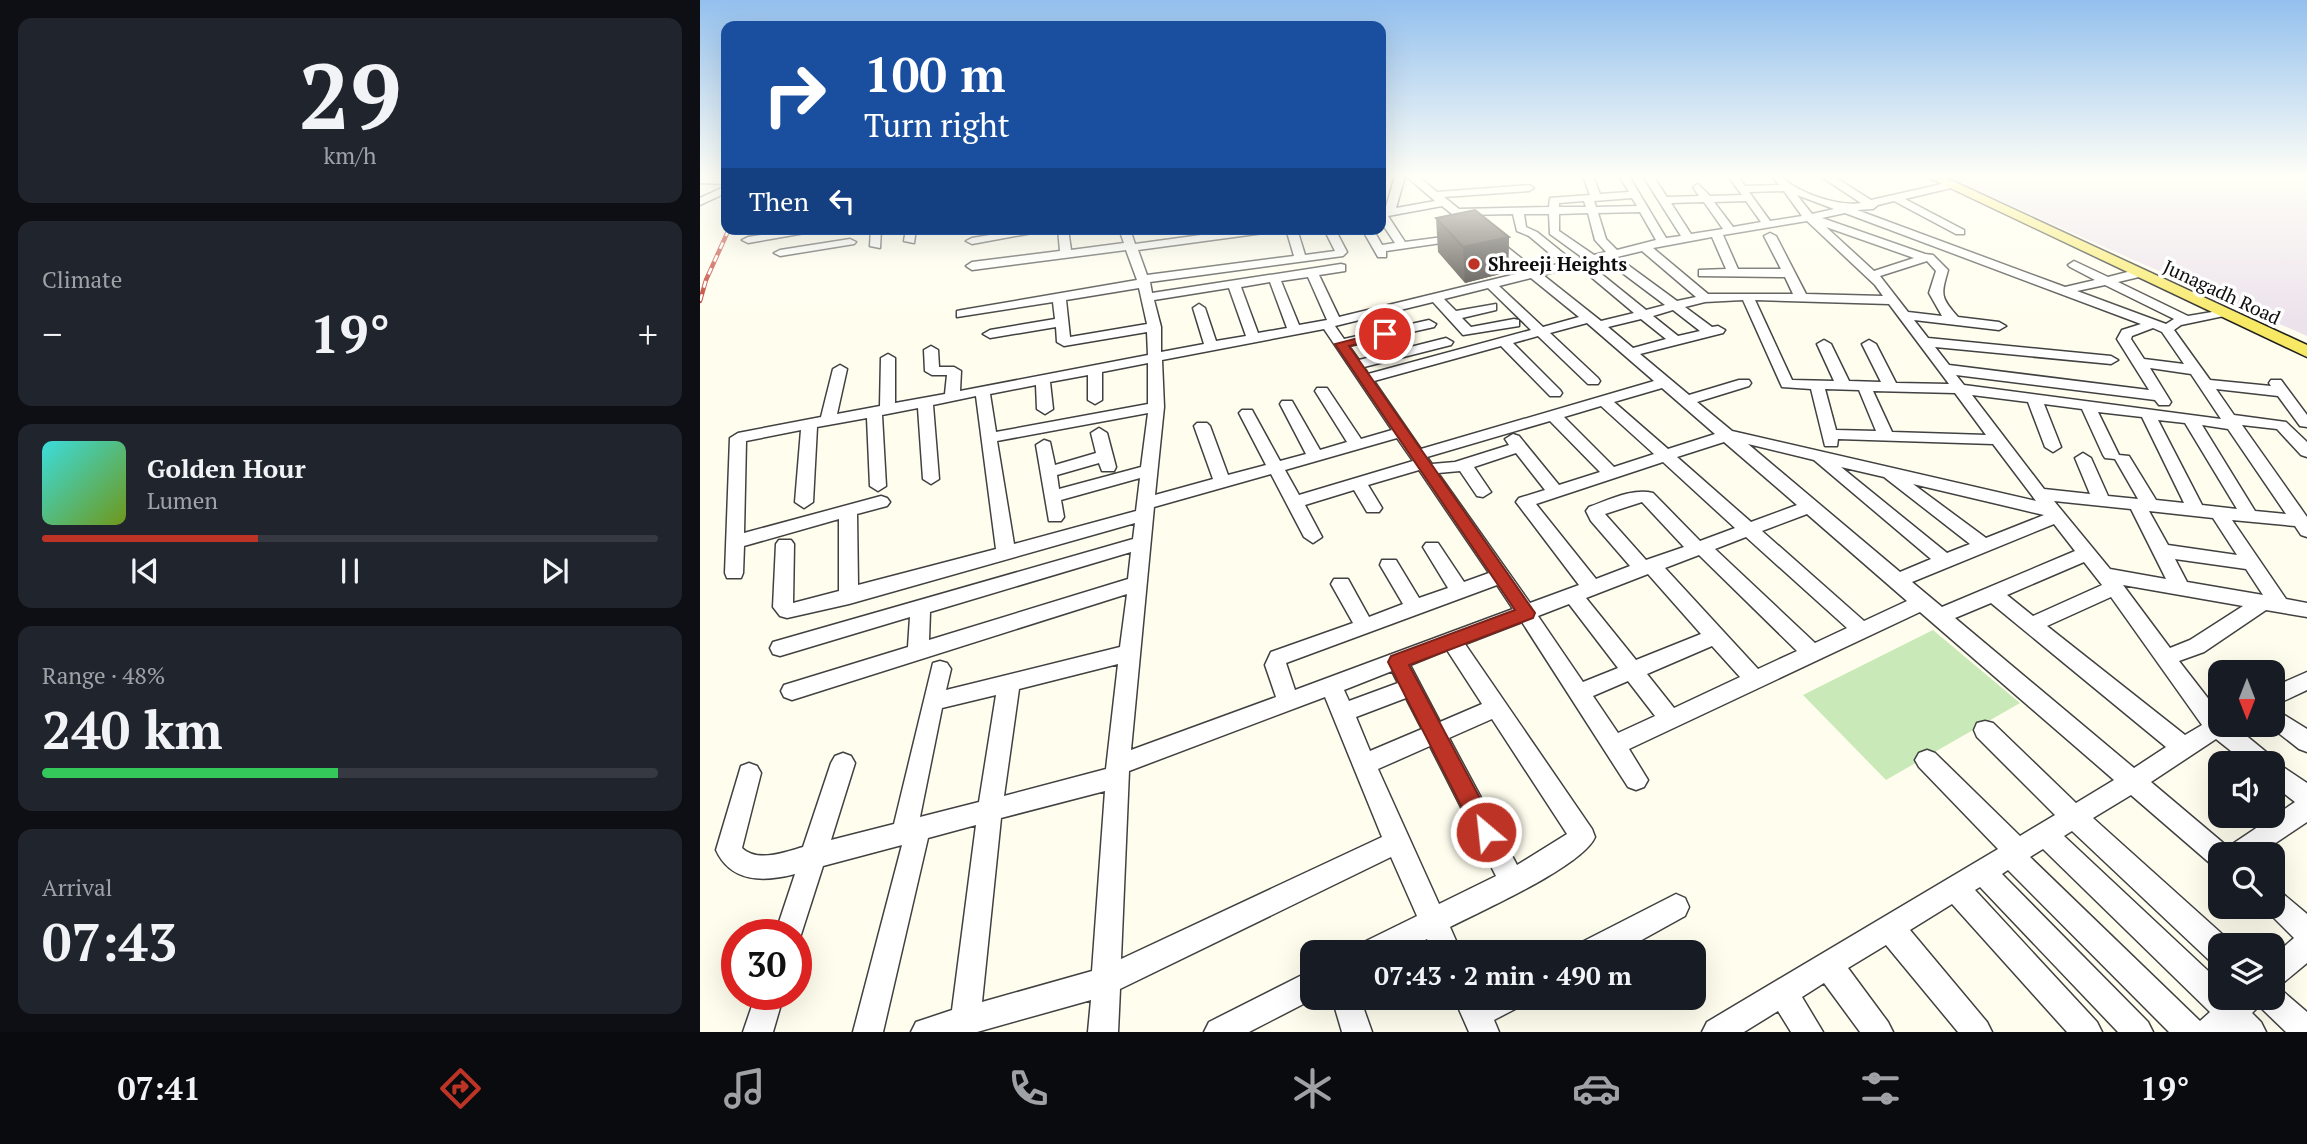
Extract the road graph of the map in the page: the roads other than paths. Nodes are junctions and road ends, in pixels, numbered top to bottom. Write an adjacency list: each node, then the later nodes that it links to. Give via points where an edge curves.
1 (1388, 224): 40 (street)
2 (1473, 224): 21 (street)
3 (1520, 224): 50 (street, via 1521,229)
4 (1554, 224): 50 (street, via 1554,232)
5 (1597, 224): 45 (street)
6 (1652, 224): 38 (street)
7 (1679, 224): 33 (street)
8 (1725, 224): 18 (street)
9 (1765, 224): 17 (street)
10 (1787, 224): 17 (street)
11 (1818, 224): 60 (street)
12 (1830, 224): 48 (street)
13 (1889, 224): 31 (street)
14 (1903, 224): 31 (street)
15 (1945, 224): 19 (street)
16 (2030, 224): 59 (main road, Junagadh Road)
17 (1769, 230): 18 (street); 58 (street)
18 (1730, 231): 20 (street)
19 (1960, 232)
20 (1716, 233): 33 (street); 56 (street)
21 (1486, 234): 40 (street); 57 (street)
22 (771, 235): 34 (street)
23 (780, 235): 36 (street, via 779,258)
24 (876, 235): 39 (street)
25 (972, 235): 52 (street)
26 (1020, 235): 49 (street)
27 (1064, 235): 44 (street)
28 (1293, 235): 47 (street)
29 (1332, 235): 47 (street, via 1339,254)
30 (1370, 235): 40 (street, via 1380,252)
31 (1922, 236): 42 (street)
32 (1184, 237): 35 (street); 43 (street); 46 (street)
33 (1688, 238): 38 (street)
34 (748, 240)
35 (1128, 241): 44 (street); 66 (street)
36 (850, 242)
37 (1254, 242): 43 (street); 43 (street); 47 (street)
38 (1662, 242): 41 (street)
39 (876, 246)
40 (1402, 246)
41 (1644, 247): 45 (street); 73 (street)
42 (1956, 251): 48 (street); 67 (street)
43 (1224, 252): 66 (street)
44 (1066, 254): 49 (street)
45 (1611, 255): 50 (street); 76 (street)
46 (1181, 258)
47 (1300, 258)
48 (1926, 258): 60 (street); 86 (street, via 1942,270 1935,293)
49 (1020, 260): 52 (street)
50 (1582, 263): 57 (street); 82 (street)
51 (2074, 265): 63 (street)
52 (972, 266): 62 (street)
53 (1341, 268): 54 (street)
54 (1312, 272): 61 (street); 88 (street)
55 (1703, 273): 56 (street)
56 (1734, 273): 58 (street)
57 (1535, 274): 65 (street); 89 (street)
58 (1789, 274): 71 (street)
59 (2136, 274): 63 (street); 68 (main road, Junagadh Road)
60 (1872, 275): 75 (street)
61 (1274, 278): 64 (street); 95 (street)
62 (971, 279)
63 (2106, 281): 67 (street); 74 (street)
64 (1234, 284): 66 (street); 98 (street)
65 (1491, 285): 70 (street); 96 (street)
66 (1145, 286): 72 (street); 93 (street)
67 (2063, 291): 78 (street)
68 (2172, 291): 74 (street); 80 (main road, Junagadh Road)
69 (1747, 296): 71 (street); 73 (street); 124 (street, via 1787,384)
70 (1435, 297): 84 (street); 88 (street)
71 (1801, 297): 75 (street)
72 (1059, 298): 81 (street); 87 (street)
73 (1705, 298): 76 (street)
74 (2142, 298): 78 (street); 85 (street)
75 (1892, 300): 83 (street)
76 (1676, 306): 82 (street); 100 (street, via 1716,330)
77 (1492, 307): 84 (street)
78 (2106, 307): 94 (street)
79 (1199, 308): 106 (street)
80 (2219, 313): 85 (street); 108 (main road, Junagadh Road)
81 (962, 314)
82 (1643, 314): 89 (street); 100 (street)
83 (1904, 315): 86 (street); 102 (street)
84 (1453, 316): 90 (street, via 1470,333)
85 (2186, 320): 94 (street)
86 (1954, 321): 92 (street)
87 (1061, 322): 93 (street, via 1062,340 1068,342); 97 (street)
88 (1330, 322): 95 (street); 103 (street)
89 (1594, 322): 96 (street); 109 (street)
90 (1514, 323)
91 (1429, 324): 103 (street)
92 (1999, 326)
93 (1154, 327): 110 (street)
94 (2159, 327): 113 (street, via 2124,336); 117 (street)
95 (1294, 330): 98 (street)
96 (1540, 331): 99 (street); 120 (street)
97 (990, 334)
98 (1253, 338): 106 (street)
99 (1504, 341): 118 (street); 131 (street)
100 (1676, 341): 109 (street)
101 (1446, 342): 118 (street)
102 (1926, 342): 112 (street); 116 (street)
103 (1341, 344): 118 (street)
104 (1824, 344): 125 (street)
105 (1869, 344): 127 (street)
106 (1211, 346): 110 (street)
107 (931, 350): 132 (street, via 932,371 954,371)
108 (2307, 352)
109 (1630, 353): 121 (street)
110 (1157, 355): 114 (street); 141 (street)
111 (888, 358): 143 (street)
112 (2111, 360)
113 (2142, 363): 117 (street); 133 (street)
114 (1095, 368): 119 (street); 135 (street)
115 (839, 369): 148 (street)
116 (1946, 369): 128 (street); 133 (street)
117 (2196, 370): 123 (street)
118 (1361, 372): 154 (street)
119 (1043, 379): 129 (street); 142 (street)
120 (1593, 381)
121 (1664, 383): 137 (street); 138 (street)
122 (1744, 383): 138 (street)
123 (2206, 384): 149 (street); 150 (street, via 2278,386)
124 (1817, 385): 125 (street); 156 (street)
125 (1844, 386): 126 (street)
126 (1864, 386): 127 (street); 158 (street)
127 (1891, 387): 128 (street)
128 (1961, 389): 134 (street); 160 (street)
129 (982, 390): 132 (street); 159 (street)
130 (1322, 391): 162 (street)
131 (1555, 393)
132 (952, 396): 136 (street)
133 (2161, 396): 147 (street)
134 (2034, 399): 140 (street); 164 (street)
135 (1095, 400)
136 (925, 401): 143 (street); 178 (street)
137 (1604, 401): 146 (street); 166 (street)
138 (1686, 401): 157 (street)
139 (1287, 404): 168 (street)
140 (2088, 406): 145 (street); 191 (street)
141 (1156, 407): 159 (street); 174 (street)
142 (1045, 409)
143 (881, 410): 148 (street); 196 (street, via 880,494)
144 (1247, 413): 173 (street)
145 (2147, 413): 147 (street); 195 (street)
146 (1554, 416): 153 (street); 177 (street)
147 (2182, 418): 149 (street); 199 (street)
148 (828, 420): 151 (street)
149 (2232, 422): 165 (street, via 2281,425); 187 (street)
150 (2305, 423)
151 (809, 424): 188 (street); 204 (street, via 738,438)
152 (1202, 426): 180 (street)
153 (1506, 430): 163 (street); 171 (street)
154 (1402, 432): 162 (street); 171 (street)
155 (1099, 433): 167 (street)
156 (1829, 434): 158 (street); 169 (street)
157 (1728, 435): 166 (street); 169 (street); 192 (street)
158 (1886, 436): 160 (street)
159 (989, 438): 212 (street)
160 (2000, 440): 184 (street)
161 (1044, 445): 175 (street)
162 (1357, 445): 168 (street)
163 (1519, 447): 172 (street); 182 (street)
164 (2053, 447)
165 (2307, 452)
166 (1665, 455): 177 (street); 202 (street)
167 (1105, 456): 175 (street); 179 (street)
168 (1315, 456): 173 (street)
169 (1827, 458): 176 (street); 213 (street)
170 (2083, 458): 186 (street)
171 (1423, 462): 172 (street); 181 (street); 218 (street)
172 (1464, 465): 183 (street)
173 (1276, 467): 180 (street); 189 (street)
174 (1149, 470): 179 (street); 193 (street)
175 (1048, 472): 185 (street)
176 (1886, 472): 198 (street); 207 (street)
177 (1611, 473): 182 (street)
178 (930, 479)
179 (1111, 481): 185 (street)
180 (1222, 482): 193 (street)
181 (1358, 482): 189 (street); 194 (street)
182 (1555, 491): 225 (street, via 1525,504)
183 (1483, 492)
184 (2039, 494): 186 (street); 198 (street)
185 (1052, 497): 200 (street)
186 (2102, 500): 191 (street)
187 (2286, 500): 190 (street); 201 (street)
188 (804, 502)
189 (1295, 502): 203 (street)
190 (2307, 503)
191 (2143, 505): 195 (street); 210 (street)
192 (1811, 506): 202 (street); 219 (street)
193 (1146, 508): 205 (street); 212 (street)
194 (1373, 508)
195 (2196, 510): 197 (street)
196 (848, 511): 204 (street); 227 (street)
197 (2219, 513): 199 (street); 214 (street)
198 (2055, 514): 207 (street); 211 (street)
199 (2250, 516): 201 (street)
200 (1055, 517)
201 (2304, 526)
202 (1749, 529): 209 (street); 237 (street)
203 (1313, 537)
204 (735, 542): 217 (street)
205 (1143, 542): 221 (street); 230 (street)
206 (785, 544): 227 (street, via 784,610)
207 (1984, 545): 213 (street)
208 (1432, 547): 224 (street)
209 (1700, 548): 216 (street); 216 (street, via 1647,497 1595,511); 243 (street)
210 (2162, 551): 214 (street); 223 (street)
211 (2087, 553): 220 (street); 226 (street)
212 (1006, 554): 227 (street)
213 (1945, 561): 219 (street)
214 (2252, 563): 229 (street)
215 (1389, 565): 231 (street)
216 (1648, 567): 225 (street); 238 (street)
217 (734, 573)
218 (1501, 576): 224 (street); 233 (street)
219 (1898, 580): 228 (street)
220 (2110, 581): 223 (street); 235 (street); 244 (street)
221 (1138, 583): 241 (street); 242 (street)
222 (1341, 583): 236 (street)
223 (2180, 587): 229 (street)
224 (1460, 592): 231 (street)
225 (1583, 592): 233 (street); 247 (street)
226 (1993, 594): 234 (street); 235 (street)
227 (849, 597)
228 (1923, 602): 234 (street); 237 (street)
229 (2271, 603): 232 (street); 244 (street, via 2197,646)
230 (919, 607): 240 (street); 241 (street)
231 (1415, 608): 236 (street)
232 (2307, 610)
233 (1526, 613): 239 (street); 255 (street)
234 (1941, 616): 278 (street)
235 (2031, 625): 269 (street)
236 (1364, 627): 257 (street, via 1274,661)
237 (1863, 629): 243 (street)
238 (1716, 636): 247 (street); 248 (street)
239 (1452, 641): 245 (street); 258 (street)
240 (779, 648)
241 (918, 651): 253 (street)
242 (1130, 653): 249 (street); 274 (street)
243 (1812, 653): 248 (street)
244 (2167, 657): 259 (street)
245 (1398, 662): 251 (street); 252 (street)
246 (940, 669): 256 (street)
247 (1632, 671): 255 (street); 261 (street)
248 (1755, 680): 261 (street)
249 (1009, 683): 256 (street); 281 (street)
250 (2306, 683): 254 (street)
251 (1332, 687): 257 (street); 260 (street)
252 (1411, 687): 260 (street); 265 (street)
253 (792, 691)
254 (2286, 691)
255 (1578, 693): 268 (street)
256 (933, 702): 283 (street)
257 (1289, 702): 274 (street)
258 (1496, 708): 265 (street); 291 (street, via 1583,837)
259 (2208, 712)
260 (1343, 713): 273 (street)
261 (1670, 719): 268 (street)
262 (2286, 727): 267 (street)
263 (1984, 730): 282 (street)
264 (2208, 732): 269 (street)
265 (1435, 734): 273 (street); 291 (street)
266 (2232, 737): 270 (street)
267 (2307, 742)
268 (1613, 746): 276 (street)
269 (2184, 748): 278 (street)
270 (2249, 751)
271 (1927, 760): 288 (street)
272 (843, 763): 289 (street)
273 (1364, 764): 285 (street)
274 (1117, 771): 281 (street); 306 (street)
275 (749, 773): 289 (street, via 729,850 734,860 745,866 774,867)
276 (1636, 780)
277 (2285, 780): 279 (street)
278 (2133, 781): 282 (street); 287 (street)
279 (2307, 797)
280 (2307, 808): 286 (street)
281 (990, 810): 283 (street); 313 (street)
282 (2074, 817): 284 (street); 302 (street)
283 (912, 831): 289 (street); 317 (street)
284 (2045, 834): 288 (street); 312 (street)
285 (1397, 842): 296 (street); 306 (street)
286 (2256, 842)
287 (2208, 846)
288 (2014, 853): 290 (street); 327 (street)
289 (812, 857): 295 (street)
290 (1982, 872): 292 (street); 326 (street)
291 (1512, 881): 296 (street)
292 (1955, 888): 297 (street); 325 (street)
293 (1676, 907): 301 (street)
294 (2285, 913): 298 (street)
295 (793, 919)
296 (1433, 921): 299 (street); 300 (street)
297 (1890, 928): 305 (street); 324 (street)
298 (2307, 932)
299 (1397, 940)
300 (1442, 940)
301 (1614, 940)
302 (2208, 940)
303 (2307, 945): 304 (street)
304 (2285, 964)
305 (1828, 965): 308 (street); 323 (street)
306 (1106, 981): 313 (street); 319 (street)
307 (1300, 990): 314 (street)
308 (1782, 992): 321 (street); 322 (street)
309 (764, 1010): 316 (street)
310 (1350, 1010): 320 (street)
311 (2283, 1010): 315 (street)
312 (2235, 1019)
313 (965, 1021): 318 (street)
314 (1227, 1030)
315 (2307, 1031)
316 (758, 1032)
317 (868, 1032)
318 (926, 1032)
319 (1103, 1032)
320 (1357, 1032)
321 (1717, 1032)
322 (1808, 1032)
323 (1878, 1032)
324 (1977, 1032)
325 (2087, 1032)
326 (2138, 1032)
327 (2190, 1032)

